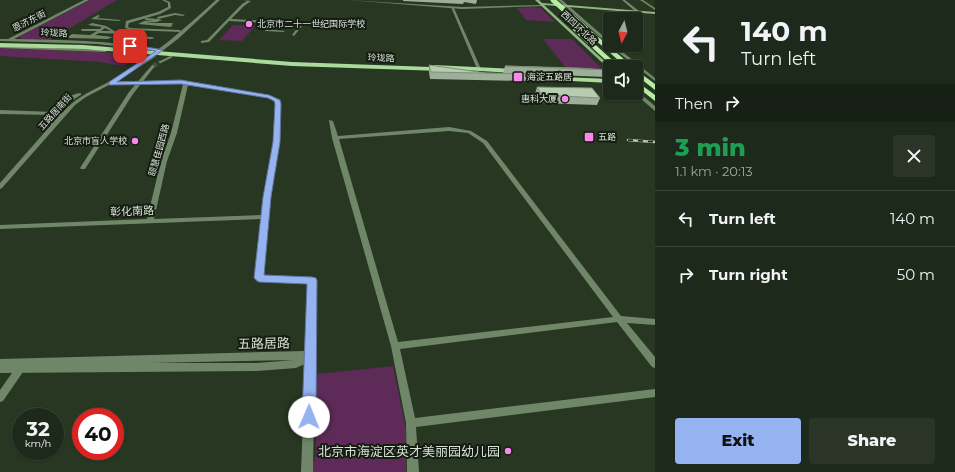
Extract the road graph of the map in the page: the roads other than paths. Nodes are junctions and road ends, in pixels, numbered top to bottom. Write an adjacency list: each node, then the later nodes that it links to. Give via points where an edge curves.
1 (86, 0): 46 (street, 恩济东街)
2 (162, 0): 21 (street, via 169,3 170,7)
3 (217, 0): 36 (street); 49 (street)
4 (244, 0): 26 (street, via 250,0)
5 (349, 0): 14 (street)
6 (355, 0): 14 (street)
7 (553, 0): 48 (highway, 西四环北路, bridge)
8 (622, 0): 16 (street)
9 (641, 0): 15 (street)
10 (537, 1): 11 (main road); 12 (main road, 西四环北路)
11 (561, 1): 13 (street, 西四环北路)
12 (543, 4): 13 (main road); 14 (street); 47 (highway, 西四环北路); 53 (main road, 西四环北路)
13 (567, 7): 16 (main road); 43 (street, 西四环北路)
14 (452, 8): 59 (street)
15 (655, 10)
16 (639, 12)
17 (643, 12): 18 (main road)
18 (655, 13)
19 (183, 15): 22 (street, via 175,14)
20 (98, 16): 24 (street, via 93,19)
21 (138, 19): 22 (street); 24 (street); 28 (street)
22 (152, 19): 25 (street)
23 (174, 19): 25 (street)
24 (119, 20): 28 (street)
25 (160, 20): 29 (street)
26 (229, 20): 27 (street); 45 (street, via 208,41)
27 (269, 22): 34 (street, via 264,28 266,30); 39 (street, via 300,26)
28 (126, 23): 32 (street, via 126,27)
29 (155, 23)
30 (90, 25): 31 (street)
31 (105, 27): 35 (street); 37 (street)
32 (131, 29): 36 (street); 38 (street)
33 (82, 30): 35 (street)
34 (283, 30)
35 (99, 31): 37 (street); 41 (street)
36 (180, 32): 49 (street)
37 (116, 33): 38 (street)
38 (124, 33): 40 (street)
39 (294, 35)
40 (120, 36): 42 (street); 44 (street)
41 (90, 37)
42 (152, 38)
43 (603, 39)
44 (110, 42)
45 (202, 42)
46 (2, 43): 49 (main road, 玲珑路); 49 (street, 玲珑路, via 90,42 130,46)
47 (589, 43): 53 (highway); 54 (highway, 西四环北路)
48 (601, 43): 51 (highway); 55 (highway, 西四环北路)
49 (156, 52): 59 (main road, 玲珑路, via 248,59); 61 (main road, 玲珑路, via 248,62 440,69 485,76); 66 (street, 五路居南街); 75 (street, 五路居南街, via 71,98 58,109)
50 (619, 52): 51 (street, 西四环北路)
51 (622, 54): 64 (street, 西四环北路)
52 (171, 57): 56 (street)
53 (596, 57): 57 (main road, 西四环北路)
54 (609, 60)
55 (622, 60)
56 (160, 62)
57 (603, 63)
58 (153, 66): 67 (street)
59 (479, 69): 61 (main road, 玲珑路)
60 (570, 72): 61 (main road, via 589,74 595,78)
61 (556, 75): 63 (main road, 玲珑路)
62 (643, 78): 68 (highway)
63 (603, 80)
64 (655, 80)
65 (186, 83): 67 (street); 81 (street, via 277,100 276,142); 82 (street, 颐慧佳园西路)
66 (111, 84): 67 (street); 75 (street, 五路居南街, via 78,99)
67 (138, 84): 78 (street)
68 (655, 88)
69 (643, 89): 71 (highway)
70 (643, 98): 72 (street)
71 (655, 99)
72 (655, 109)
73 (0, 112): 75 (street)
74 (0, 115): 75 (street)
75 (59, 116): 79 (street, 五路居南街); 80 (street, 五路居南街)
76 (331, 121): 77 (street)
77 (335, 138): 84 (street, via 449,129 468,132 485,142); 86 (street)
78 (83, 168)
79 (0, 181)
80 (0, 187)
81 (265, 217): 83 (street, 彰化南路); 87 (street, via 259,278 312,281)
82 (150, 222)
83 (0, 227)
84 (619, 319): 85 (street); 86 (street); 89 (street)
85 (655, 322)
86 (396, 346): 94 (street)
87 (310, 355): 90 (street, 五路居路, via 296,364 257,367); 95 (street)
88 (0, 363): 90 (street, 五路居路)
89 (655, 364)
90 (22, 366): 91 (street, 五路居路); 93 (street)
91 (0, 370)
92 (655, 393): 94 (street)
93 (0, 398)
94 (411, 423): 96 (street)
95 (307, 472)
96 (413, 472)

